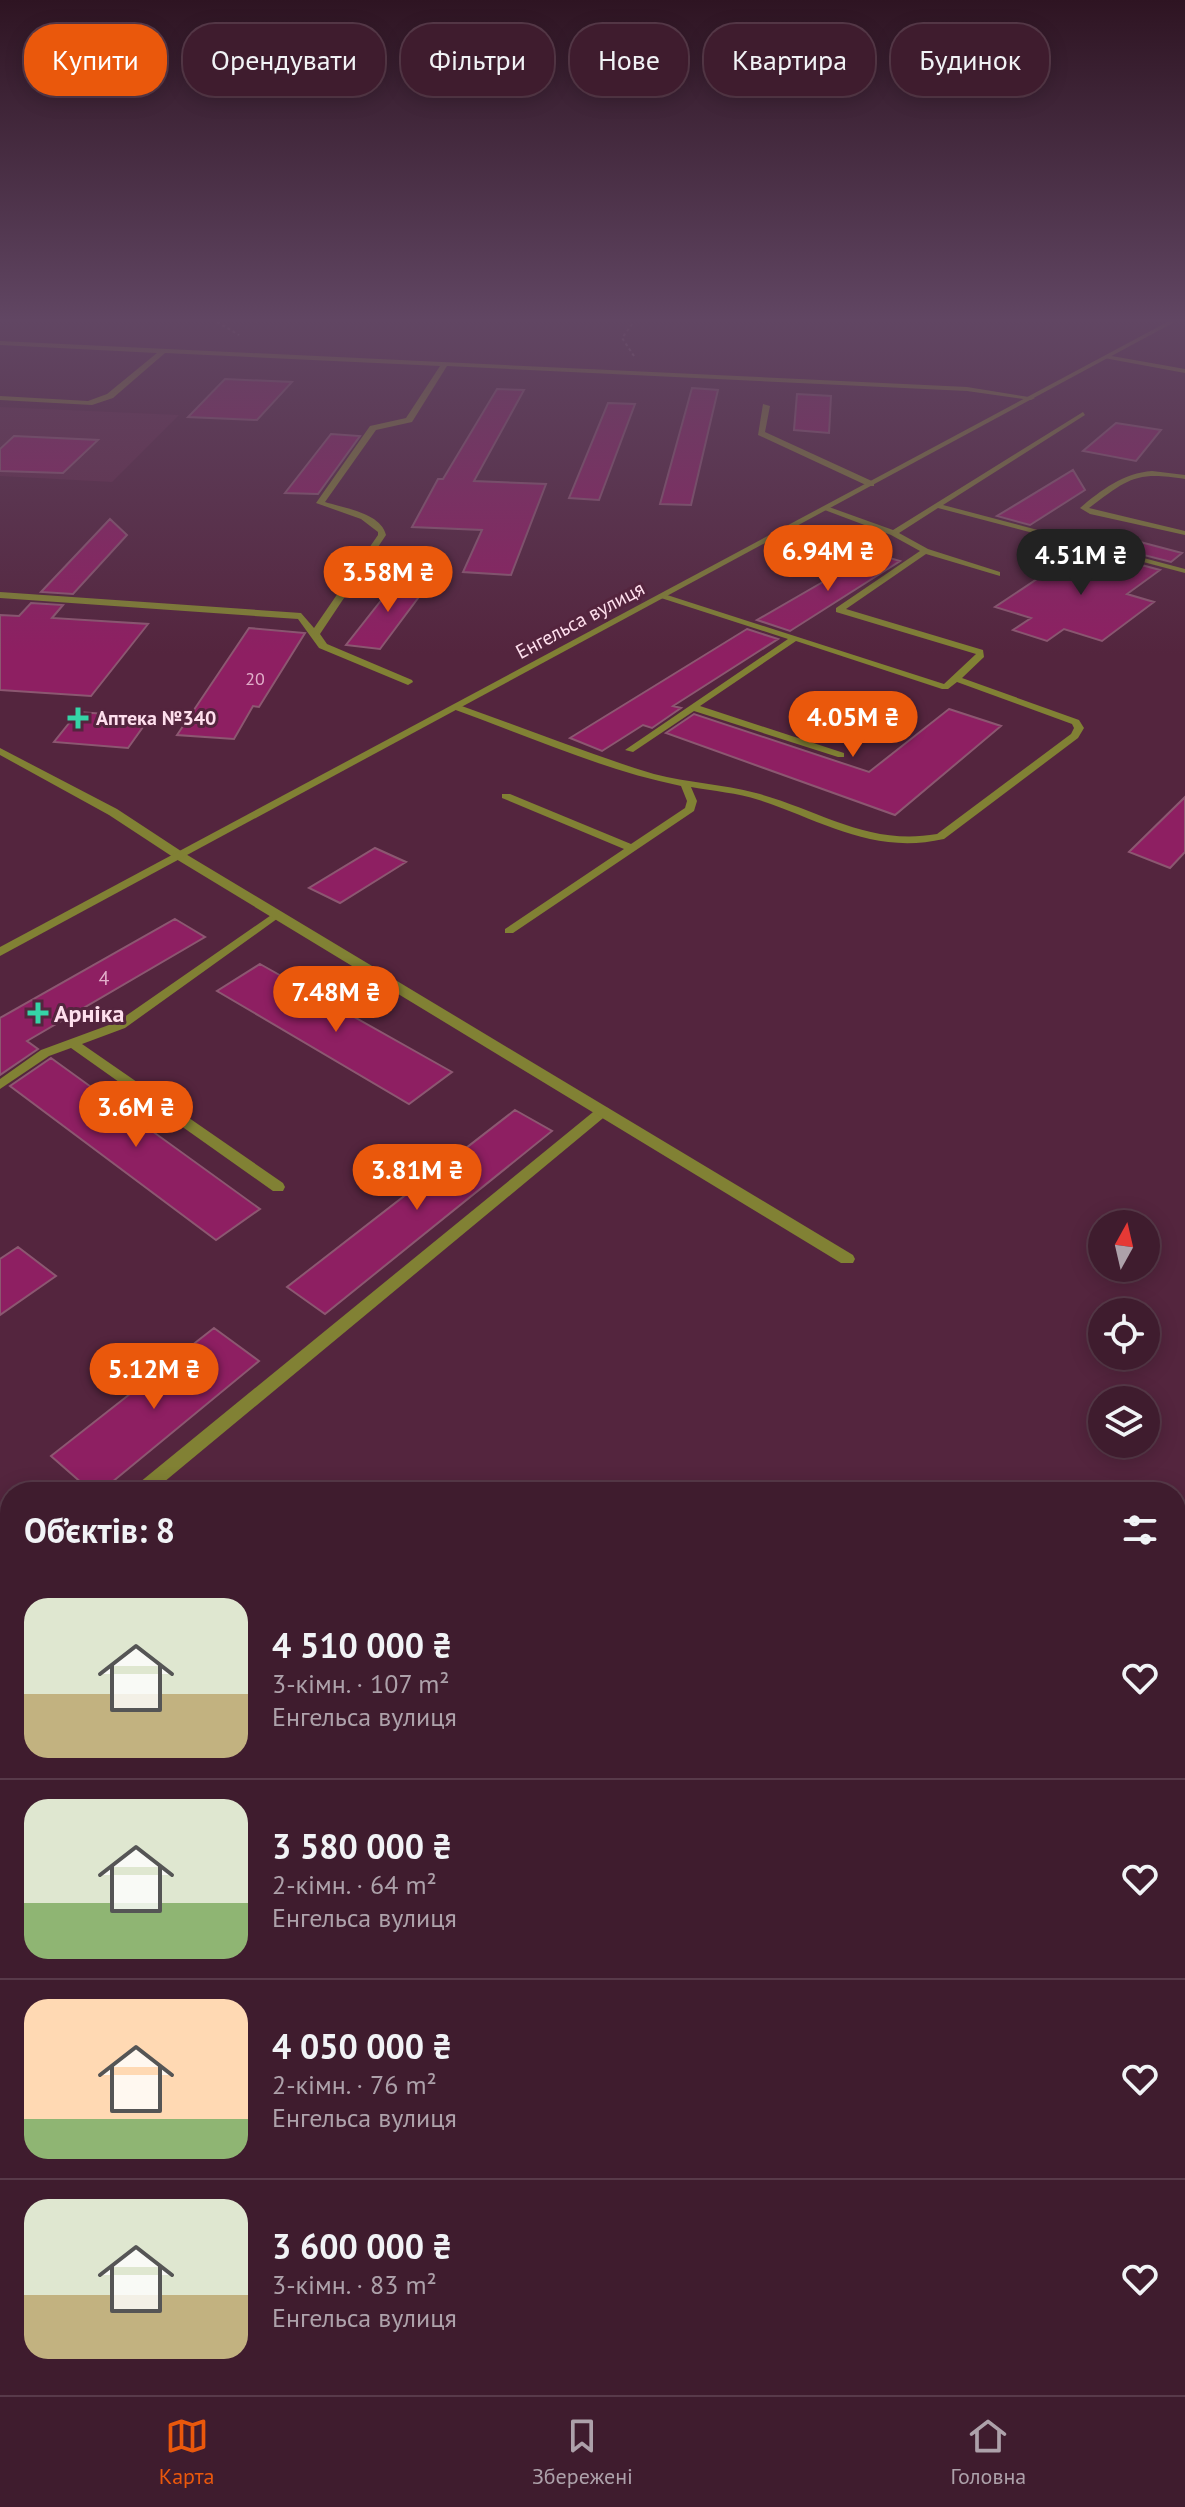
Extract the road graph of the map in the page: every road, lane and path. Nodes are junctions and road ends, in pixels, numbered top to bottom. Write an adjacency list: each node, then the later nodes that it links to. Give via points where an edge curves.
1 (371, 431): 16 (street, via 320,503 364,517 382,535)
2 (761, 431): 6 (street)
3 (970, 431): 6 (street, Енгельса вулиця)
4 (1057, 431): 7 (lane)
5 (1185, 477): 10 (lane, via 1134,473 1084,508)
6 (871, 484): 8 (street, Енгельса вулиця)
7 (938, 506): 9 (lane); 12 (lane)
8 (826, 509): 9 (lane); 15 (street, Енгельса вулиця)
9 (894, 533): 11 (lane)
10 (1185, 533)
11 (925, 551): 13 (lane); 18 (lane, via 839,610 980,652)
12 (1185, 571)
13 (997, 574)
14 (0, 595): 16 (street, via 301,616)
15 (664, 596): 17 (lane); 20 (street, Енгельса вулиця)
16 (315, 634): 19 (street, via 323,646)
17 (795, 638): 18 (lane, via 945,687); 21 (lane)
18 (956, 679): 25 (lane, via 1076,722 1079,728 940,837 894,841 858,834 764,799)
19 (408, 682)
20 (456, 707): 25 (lane); 28 (street, Енгельса вулиця)
21 (693, 707): 22 (lane); 24 (lane)
22 (630, 750)
23 (0, 751): 28 (street, via 113,812)
24 (841, 755)
25 (685, 784): 27 (lane, via 690,809)
26 (506, 796): 27 (lane)
27 (631, 848): 30 (lane)
28 (180, 856): 29 (street); 31 (street, Енгельса вулиця)
29 (277, 914): 32 (lane, via 121,1025); 34 (street)
30 (509, 931)
31 (0, 952)
32 (72, 1043): 33 (lane, via 45,1053); 35 (lane)
33 (0, 1085)
34 (603, 1111): 36 (street); 37 (lane)
35 (278, 1187)
36 (847, 1259)
37 (152, 1482)

